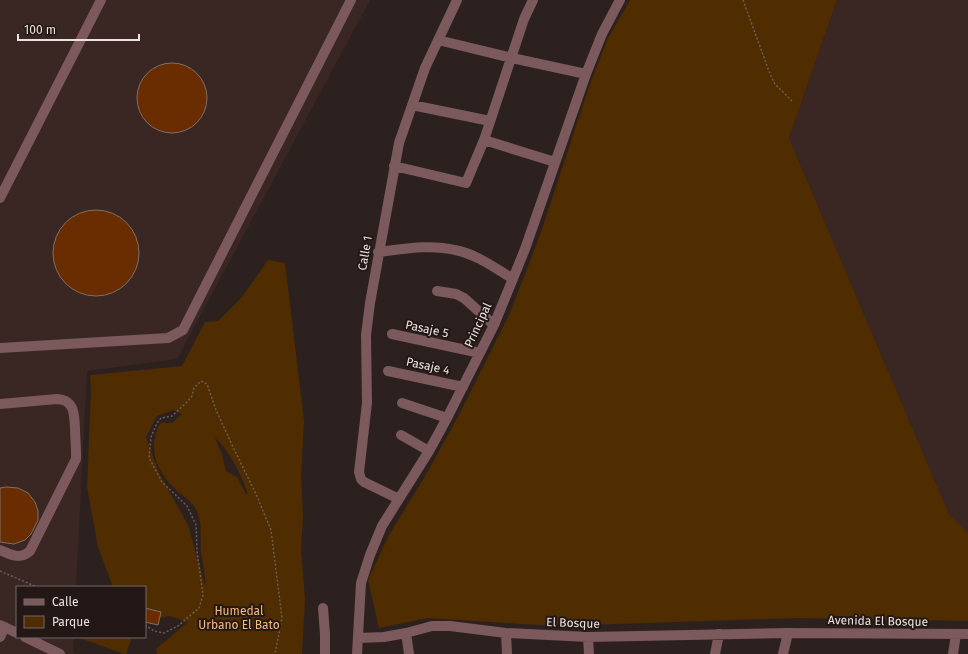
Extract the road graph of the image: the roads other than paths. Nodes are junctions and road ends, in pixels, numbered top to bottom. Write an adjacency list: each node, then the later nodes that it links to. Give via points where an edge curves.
1 (101, 0): 14 (street)
2 (351, 0): 20 (street, via 183,330 168,338)
3 (456, 0): 6 (street, Calle 1)
4 (533, 0): 7 (street)
5 (620, 0): 8 (street, Principal, via 602,34)
6 (438, 40): 7 (street); 9 (street, Calle 1)
7 (512, 58): 8 (street); 10 (street)
8 (586, 74): 12 (street, Principal)
9 (412, 105): 10 (street); 13 (street, Calle 1)
10 (490, 122): 11 (street)
11 (484, 140): 12 (street); 13 (street, via 466,183)
12 (555, 162): 16 (street, Principal)
13 (394, 166): 15 (street, Calle 1)
14 (0, 198)
15 (378, 252): 16 (street, via 426,247 456,250 483,260); 29 (street, Calle 1, via 366,335 367,404 359,472 364,482)
16 (512, 279): 18 (street, Principal)
17 (437, 291): 18 (street, via 464,298)
18 (494, 325): 21 (street, Principal)
19 (392, 334): 21 (street, Pasaje 5)
20 (0, 348)
21 (480, 353): 23 (street, Principal)
22 (388, 371): 23 (street, Pasaje 4)
23 (463, 387): 26 (street, Principal)
24 (402, 403): 26 (street)
25 (0, 404): 30 (street, via 58,399 68,402 74,411 76,459 30,551 23,556 15,556)
26 (447, 418): 28 (street, Principal)
27 (401, 435): 28 (street)
28 (429, 451): 29 (street, Principal)
29 (399, 499): 42 (street, Principal, via 382,526 365,569 361,583)
30 (0, 550)
31 (323, 608): 45 (street)
32 (2, 626): 33 (street); 40 (street)
33 (16, 633)
34 (406, 633): 35 (street, El Bosque, via 432,626 450,626); 42 (street, El Bosque); 47 (street)
35 (506, 633): 43 (street, El Bosque); 48 (street)
36 (788, 633): 37 (street, El Bosque); 38 (street, Avenida El Bosque); 51 (street)
37 (719, 634): 43 (street, El Bosque); 50 (street)
38 (956, 634): 39 (street, Avenida El Bosque); 52 (street)
39 (968, 634)
40 (0, 637)
41 (27, 638): 44 (street)
42 (358, 638): 46 (street, Principal)
43 (588, 638): 49 (street)
44 (60, 654)
45 (325, 654)
46 (356, 654)
47 (409, 654)
48 (507, 654)
49 (589, 654)
50 (715, 654)
51 (783, 654)
52 (953, 654)

